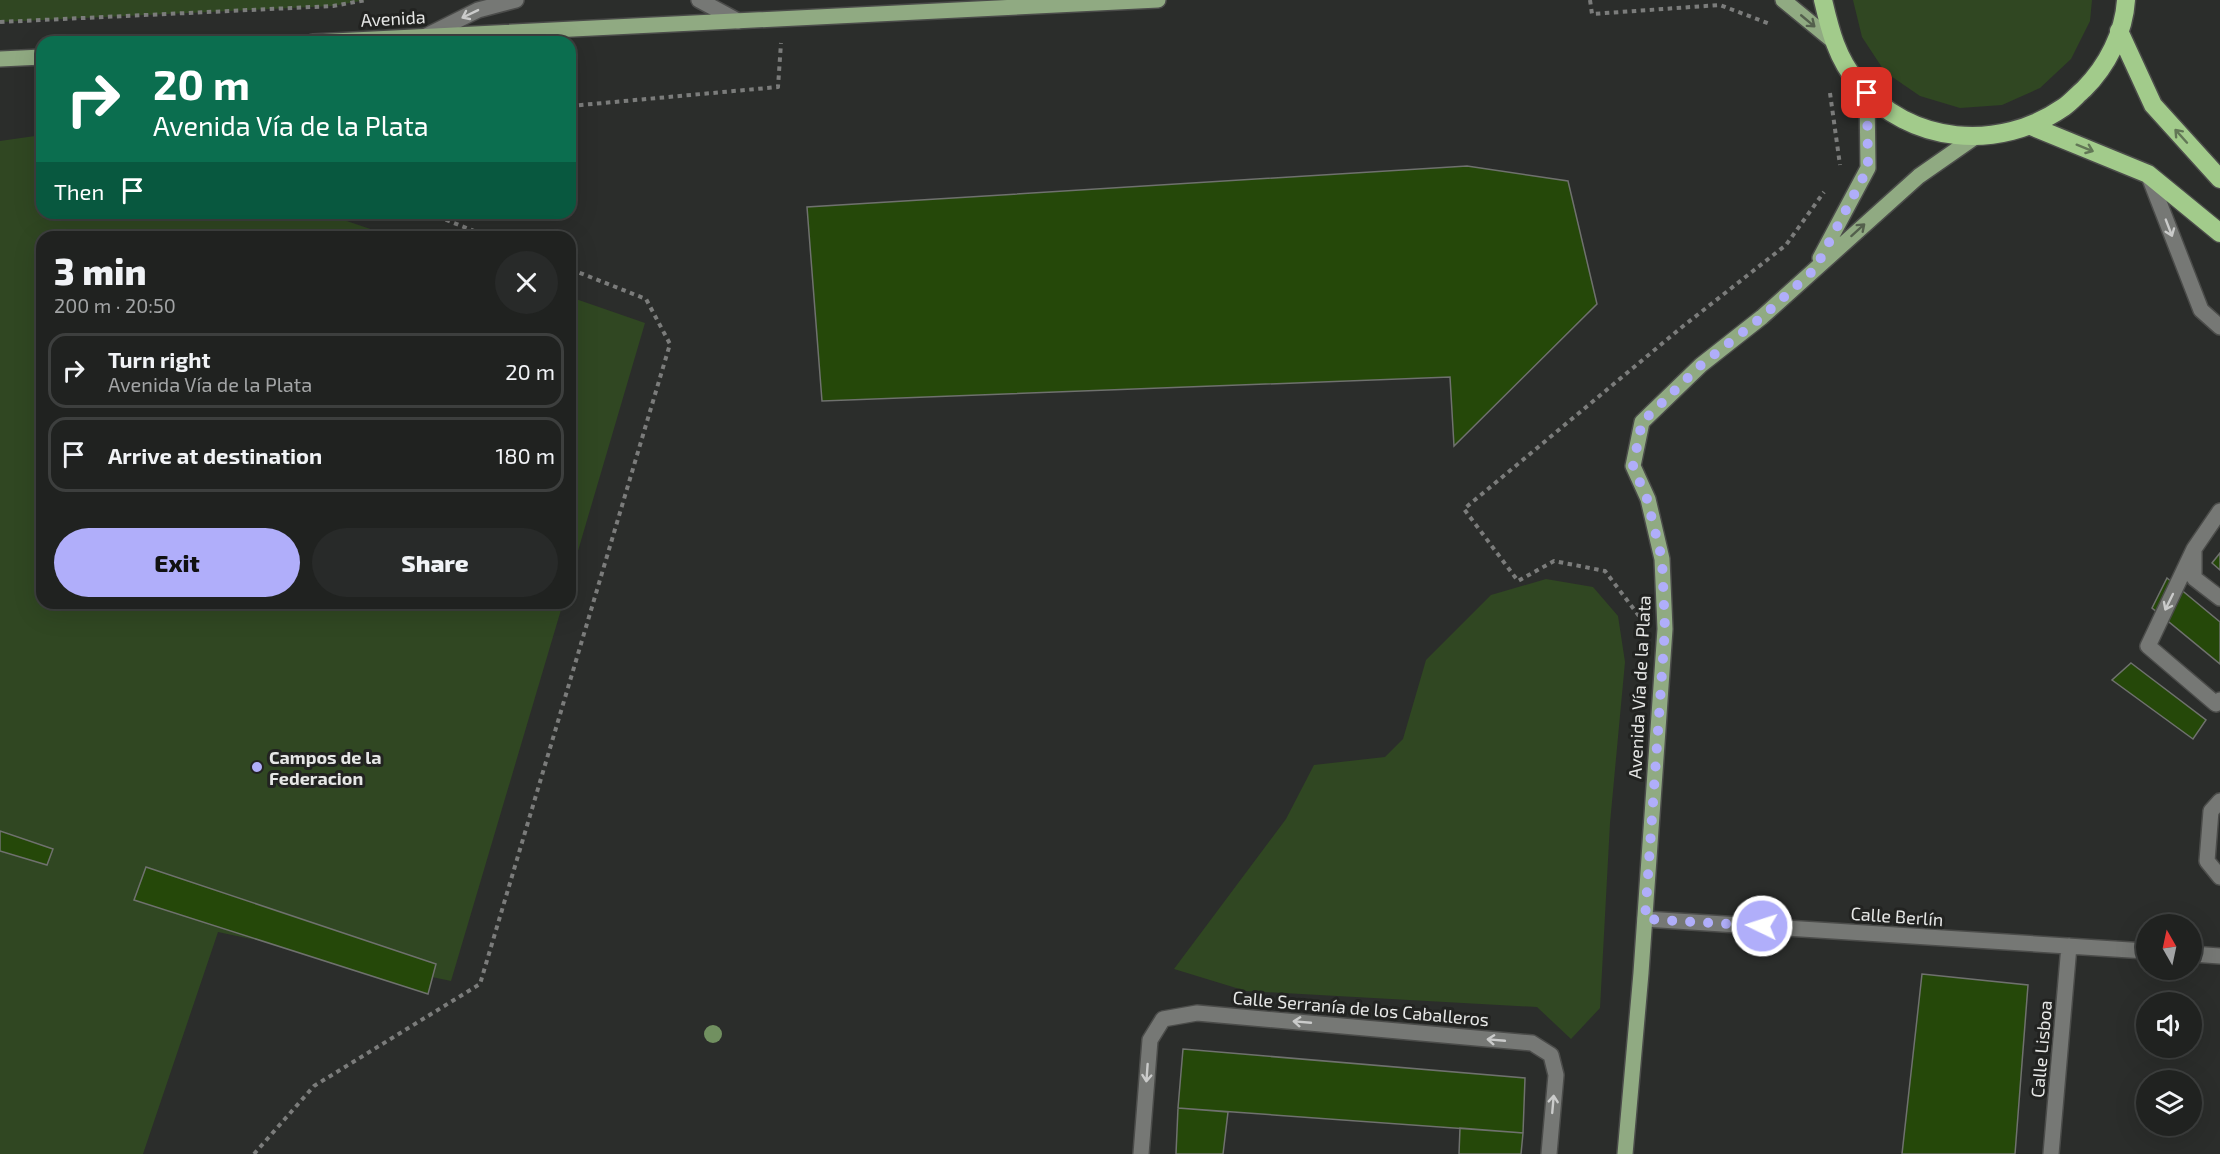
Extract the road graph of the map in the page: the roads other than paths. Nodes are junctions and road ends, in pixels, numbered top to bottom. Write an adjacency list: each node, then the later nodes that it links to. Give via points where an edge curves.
1 (516, 0): 9 (street, one-way to 9, via 478,10)
2 (699, 0): 7 (street)
3 (1158, 0): 7 (main road, Avenida)
4 (1784, 0): 10 (main road, one-way to 10)
5 (1823, 0): 10 (highway)
6 (2126, 0): 8 (highway)
7 (738, 21): 9 (main road, Avenida)
8 (2120, 32): 14 (highway, via 2093,79 2065,107); 17 (highway, one-way to 8, via 2153,105)
9 (426, 36)
10 (1833, 41): 13 (highway, via 1845,66)
11 (36, 57): 12 (main road)
12 (0, 59)
13 (1867, 93): 15 (highway, via 1913,124 1943,134); 19 (main road, Avenida Vía de la Plata, via 1868,168)
14 (2031, 126): 15 (highway); 16 (highway, one-way to 16)
15 (1975, 137): 19 (main road, Avenida Vía de la Plata, one-way to 15, via 1919,176)
16 (2148, 174): 18 (highway); 20 (street, one-way to 20, via 2201,310)
17 (2220, 179)
18 (2220, 233)
19 (1815, 269): 27 (main road, Avenida Vía de la Plata, via 1701,365 1642,422 1633,466 1647,499 1662,559 1665,629)
20 (2220, 327)
21 (2220, 511): 22 (street)
22 (2194, 549): 23 (street, via 2194,578); 24 (street, one-way to 24, via 2148,646 2216,704)
23 (2220, 598)
24 (2220, 700)
25 (2220, 801): 26 (street, via 2211,811 2206,861)
26 (2220, 877)
27 (1645, 919): 28 (street, Calle Berlín); 34 (main road, Avenida Vía de la Plata)
28 (2069, 946): 29 (street, Calle Berlín); 35 (street, Calle Lisboa)
29 (2136, 950)
30 (2202, 955): 31 (street)
31 (2220, 956)
32 (1141, 1154): 33 (street, Calle Serranía de los Caballeros, one-way to 32, via 1556,1075 1551,1055 1532,1043 1197,1013 1163,1019 1150,1040)
33 (1549, 1154)
34 (1625, 1154)
35 (2051, 1154)

